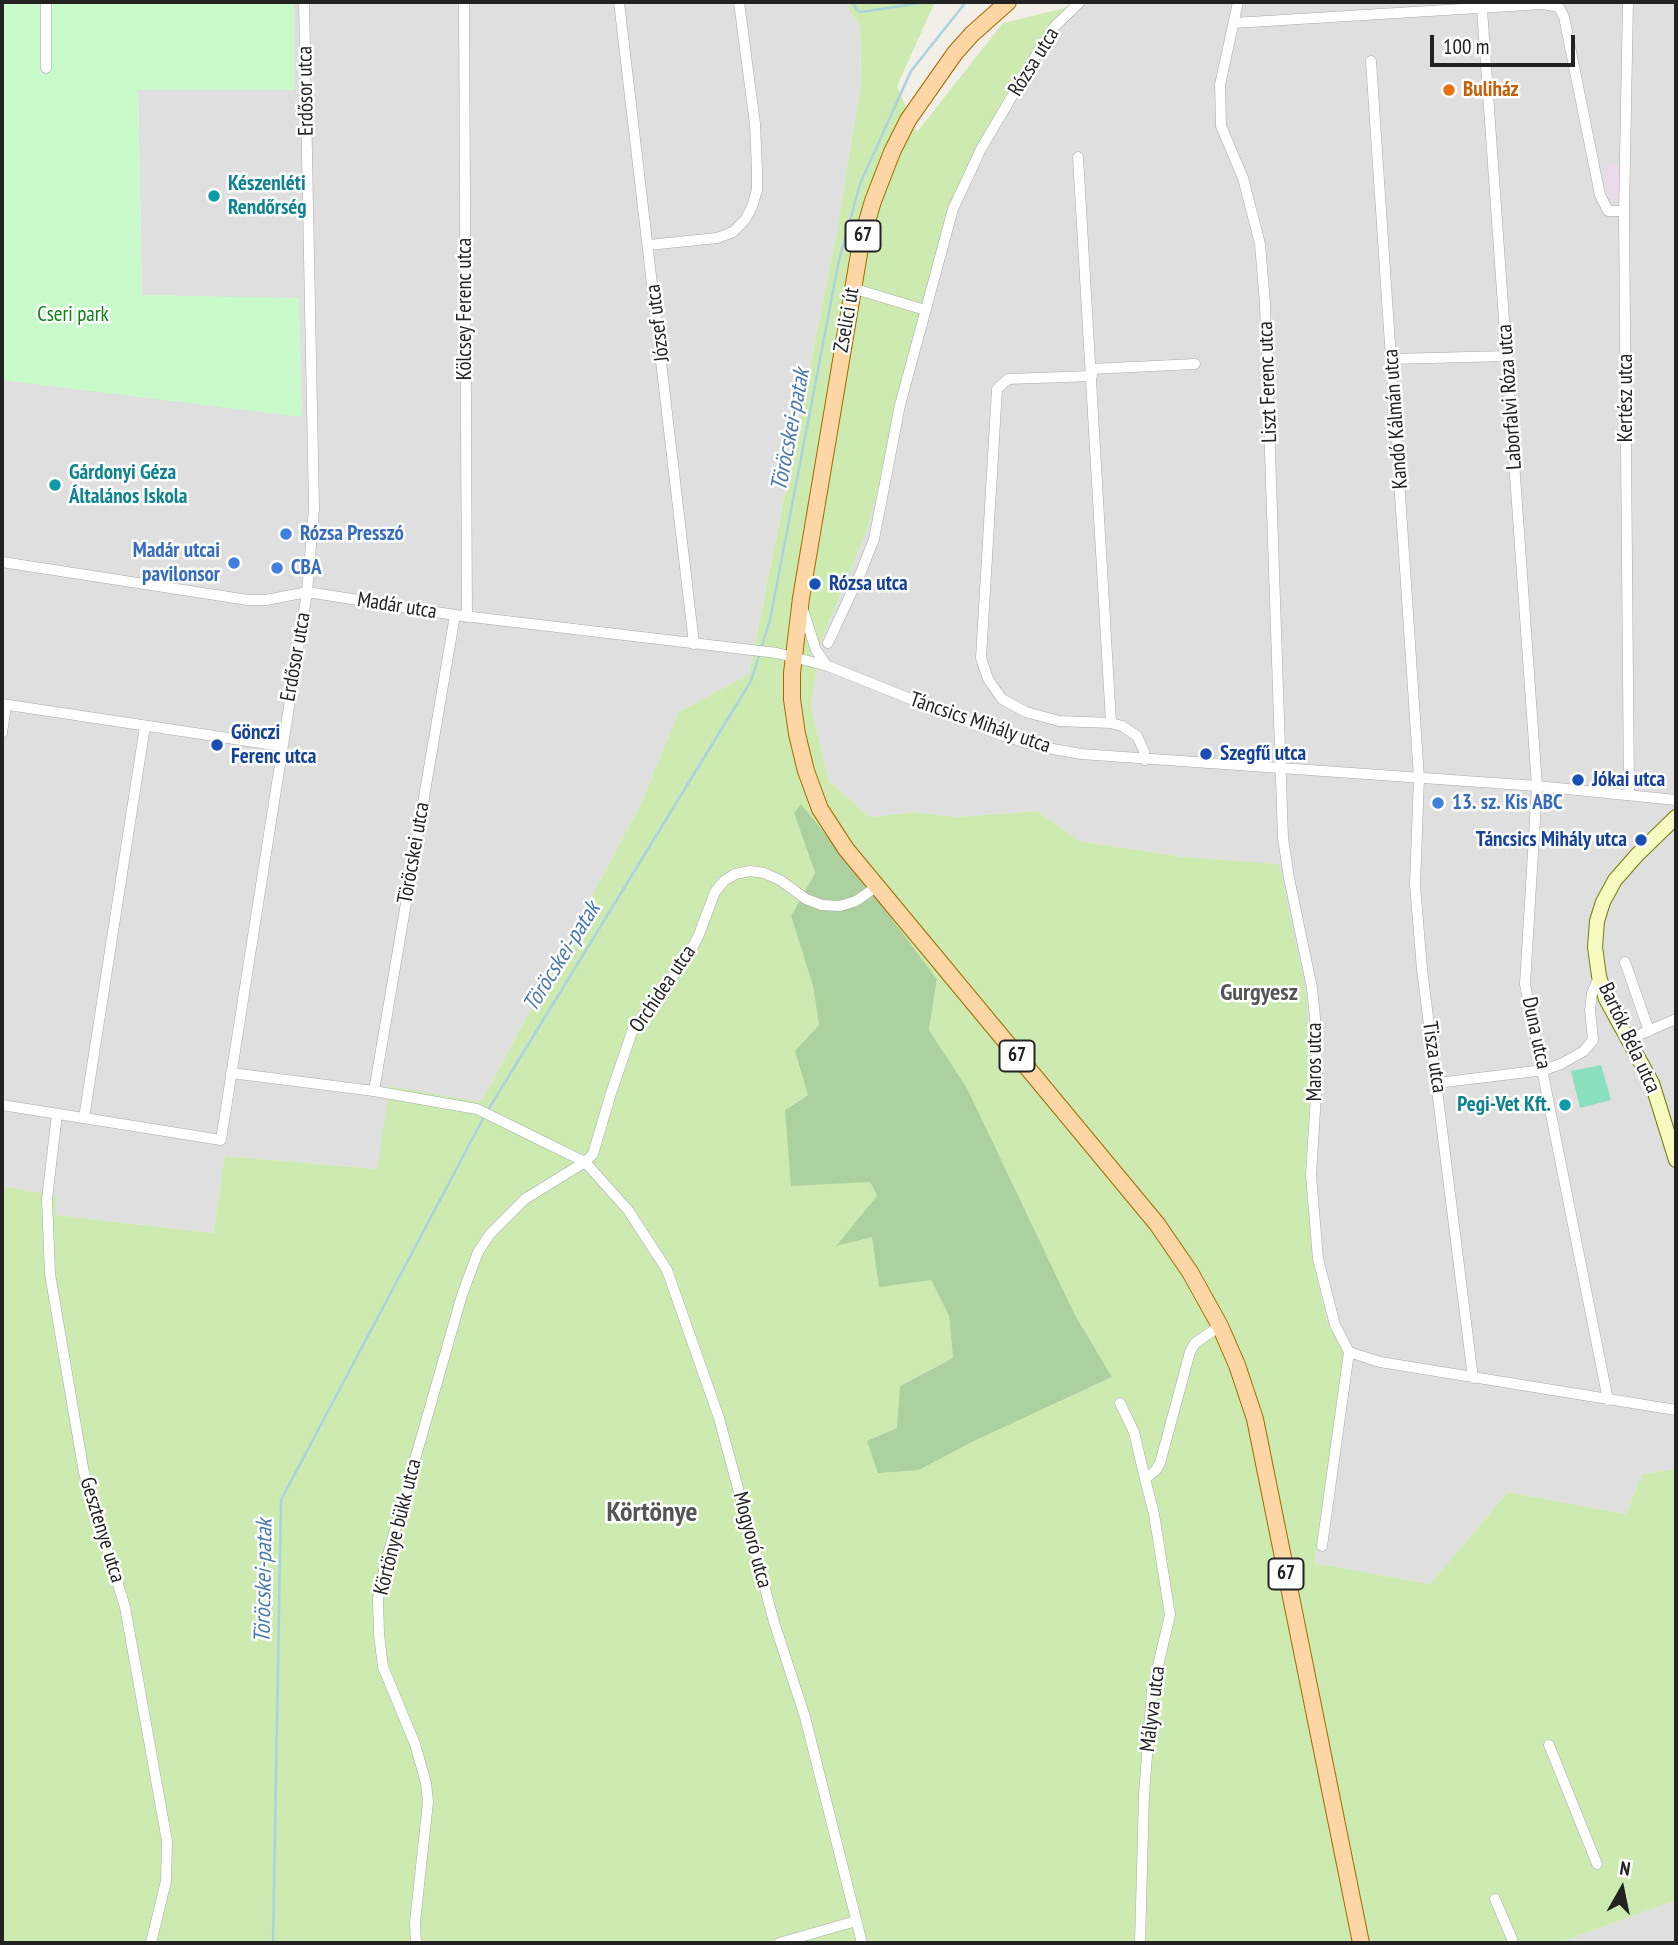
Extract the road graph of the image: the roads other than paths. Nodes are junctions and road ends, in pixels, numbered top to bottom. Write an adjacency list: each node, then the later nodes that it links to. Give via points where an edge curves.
1 (47, 2): 13 (street)
2 (304, 2): 24 (street, Erdősor utca, via 314,509)
3 (464, 2): 27 (street, Kölcsey Ferenc utca)
4 (619, 2): 16 (street, József utca)
5 (740, 2): 16 (street, via 755,124 757,190 752,207 733,232 717,238)
6 (1008, 2): 17 (main road, Zselici út / 67, via 955,53 908,120 873,201)
7 (1080, 2): 18 (street, Rózsa utca, via 1054,27 963,184)
8 (1238, 2): 11 (street, Liszt Ferenc utca)
9 (1628, 2): 15 (street, Kertész utca)
10 (1482, 9): 11 (street); 15 (street, via 1559,6 1600,195 1608,211); 19 (street, Laborfalvi Róza utca)
11 (1234, 23): 38 (street, Liszt Ferenc utca, via 1220,85 1221,125 1243,178 1260,244)
12 (1371, 61): 20 (street, Kandó Kálmán utca)
13 (46, 68)
14 (1078, 157): 22 (street)
15 (1624, 211): 41 (street, Kertész utca)
16 (649, 245): 29 (street, József utca)
17 (852, 288): 18 (street); 25 (main road, Zselici út / 67)
18 (925, 310): 28 (street, Rózsa utca, via 900,405 874,539)
19 (1507, 356): 20 (street); 40 (street, Laborfalvi Róza utca)
20 (1392, 359): 39 (street, Kandó Kálmán utca)
21 (1195, 364): 22 (street)
22 (1092, 373): 33 (street); 33 (street, via 1008,379 997,389 981,658 1002,699 1026,712 1059,721)
23 (2, 562): 24 (street, Madár utca, via 248,600)
24 (307, 592): 26 (street, Madár utca); 36 (street, Erdősor utca)
25 (801, 598): 30 (main road, 67); 31 (street, via 809,635)
26 (454, 615): 27 (street, Madár utca); 53 (street, Töröcskei utca)
27 (467, 617): 29 (street, Madár utca)
28 (828, 643)
29 (694, 644): 30 (street, Madár utca)
30 (794, 656): 31 (street, Táncsics Mihály utca); 44 (main road, 67, via 794,719 813,791 846,849)
31 (828, 666): 37 (street, Táncsics Mihály utca, via 1003,736 1081,754)
32 (4, 705): 34 (street); 35 (street)
33 (1111, 723): 37 (street, via 1137,736)
34 (145, 726): 36 (street); 56 (street)
35 (2, 733)
36 (281, 746): 51 (street, Erdősor utca)
37 (1145, 760): 38 (street, Táncsics Mihály utca)
38 (1281, 770): 39 (street, Táncsics Mihály utca); 60 (street, Maros utca, via 1283,838 1316,1028 1311,1175 1318,1259 1335,1325)
39 (1419, 778): 40 (street, Táncsics Mihály utca); 52 (street, Tisza utca, via 1415,885)
40 (1536, 786): 41 (street, Táncsics Mihály utca); 50 (street, Duna utca, via 1525,984)
41 (1629, 795): 42 (street, Táncsics Mihály utca)
42 (1676, 800)
43 (1676, 817): 46 (street, Bartók Béla utca, via 1615,880 1603,902 1595,947)
44 (876, 887): 58 (street, Orchidea utca, via 840,906 806,899 764,873 735,874 724,881 687,957 634,1029 593,1154); 59 (main road, 67, via 1157,1224)
45 (1625, 962): 48 (street)
46 (1599, 976): 49 (street, Bartók Béla utca); 50 (street, via 1590,1010 1592,1040 1584,1051)
47 (1674, 1021): 48 (street)
48 (1649, 1031): 49 (street)
49 (1627, 1040): 57 (street, Bartók Béla utca, via 1651,1083)
50 (1544, 1070): 52 (street); 62 (street, Duna utca)
51 (231, 1073): 53 (street); 56 (street, Erdősor utca, via 221,1140)
52 (1437, 1083): 61 (street, Tisza utca)
53 (374, 1091): 58 (street, via 477,1109)
54 (2, 1105): 55 (street)
55 (57, 1114): 56 (street); 72 (street, Gesztenye utca, via 47,1199 50,1274 84,1473 125,1607 167,1841 166,1881)
56 (84, 1118)
57 (1676, 1160)
58 (585, 1162): 70 (street, Mogyoró utca, via 628,1210 667,1270 682,1310 719,1418 774,1622 805,1717); 73 (street, Körtönye bükk utca, via 526,1199 478,1252 386,1561 379,1599 383,1667 415,1744 428,1802)
59 (1220, 1326): 65 (street, via 1195,1343 1190,1352 1160,1463); 77 (main road, 67, via 1255,1419)
60 (1349, 1352): 61 (street); 66 (street)
61 (1473, 1378): 62 (street)
62 (1608, 1400): 64 (street)
63 (1119, 1403): 65 (street, Mályva utca, via 1134,1432)
64 (1676, 1410)
65 (1145, 1479): 76 (street, Mályva utca, via 1170,1615 1152,1691)
66 (1322, 1546)
67 (1549, 1745): 68 (street)
68 (1597, 1864)
69 (1495, 1899): 71 (street)
70 (856, 1921): 74 (street); 75 (street, Mogyoró utca)
71 (1512, 1939)
72 (151, 1943)
73 (416, 1943)
74 (779, 1943)
75 (862, 1943)
76 (1140, 1943)
77 (1361, 1943)

